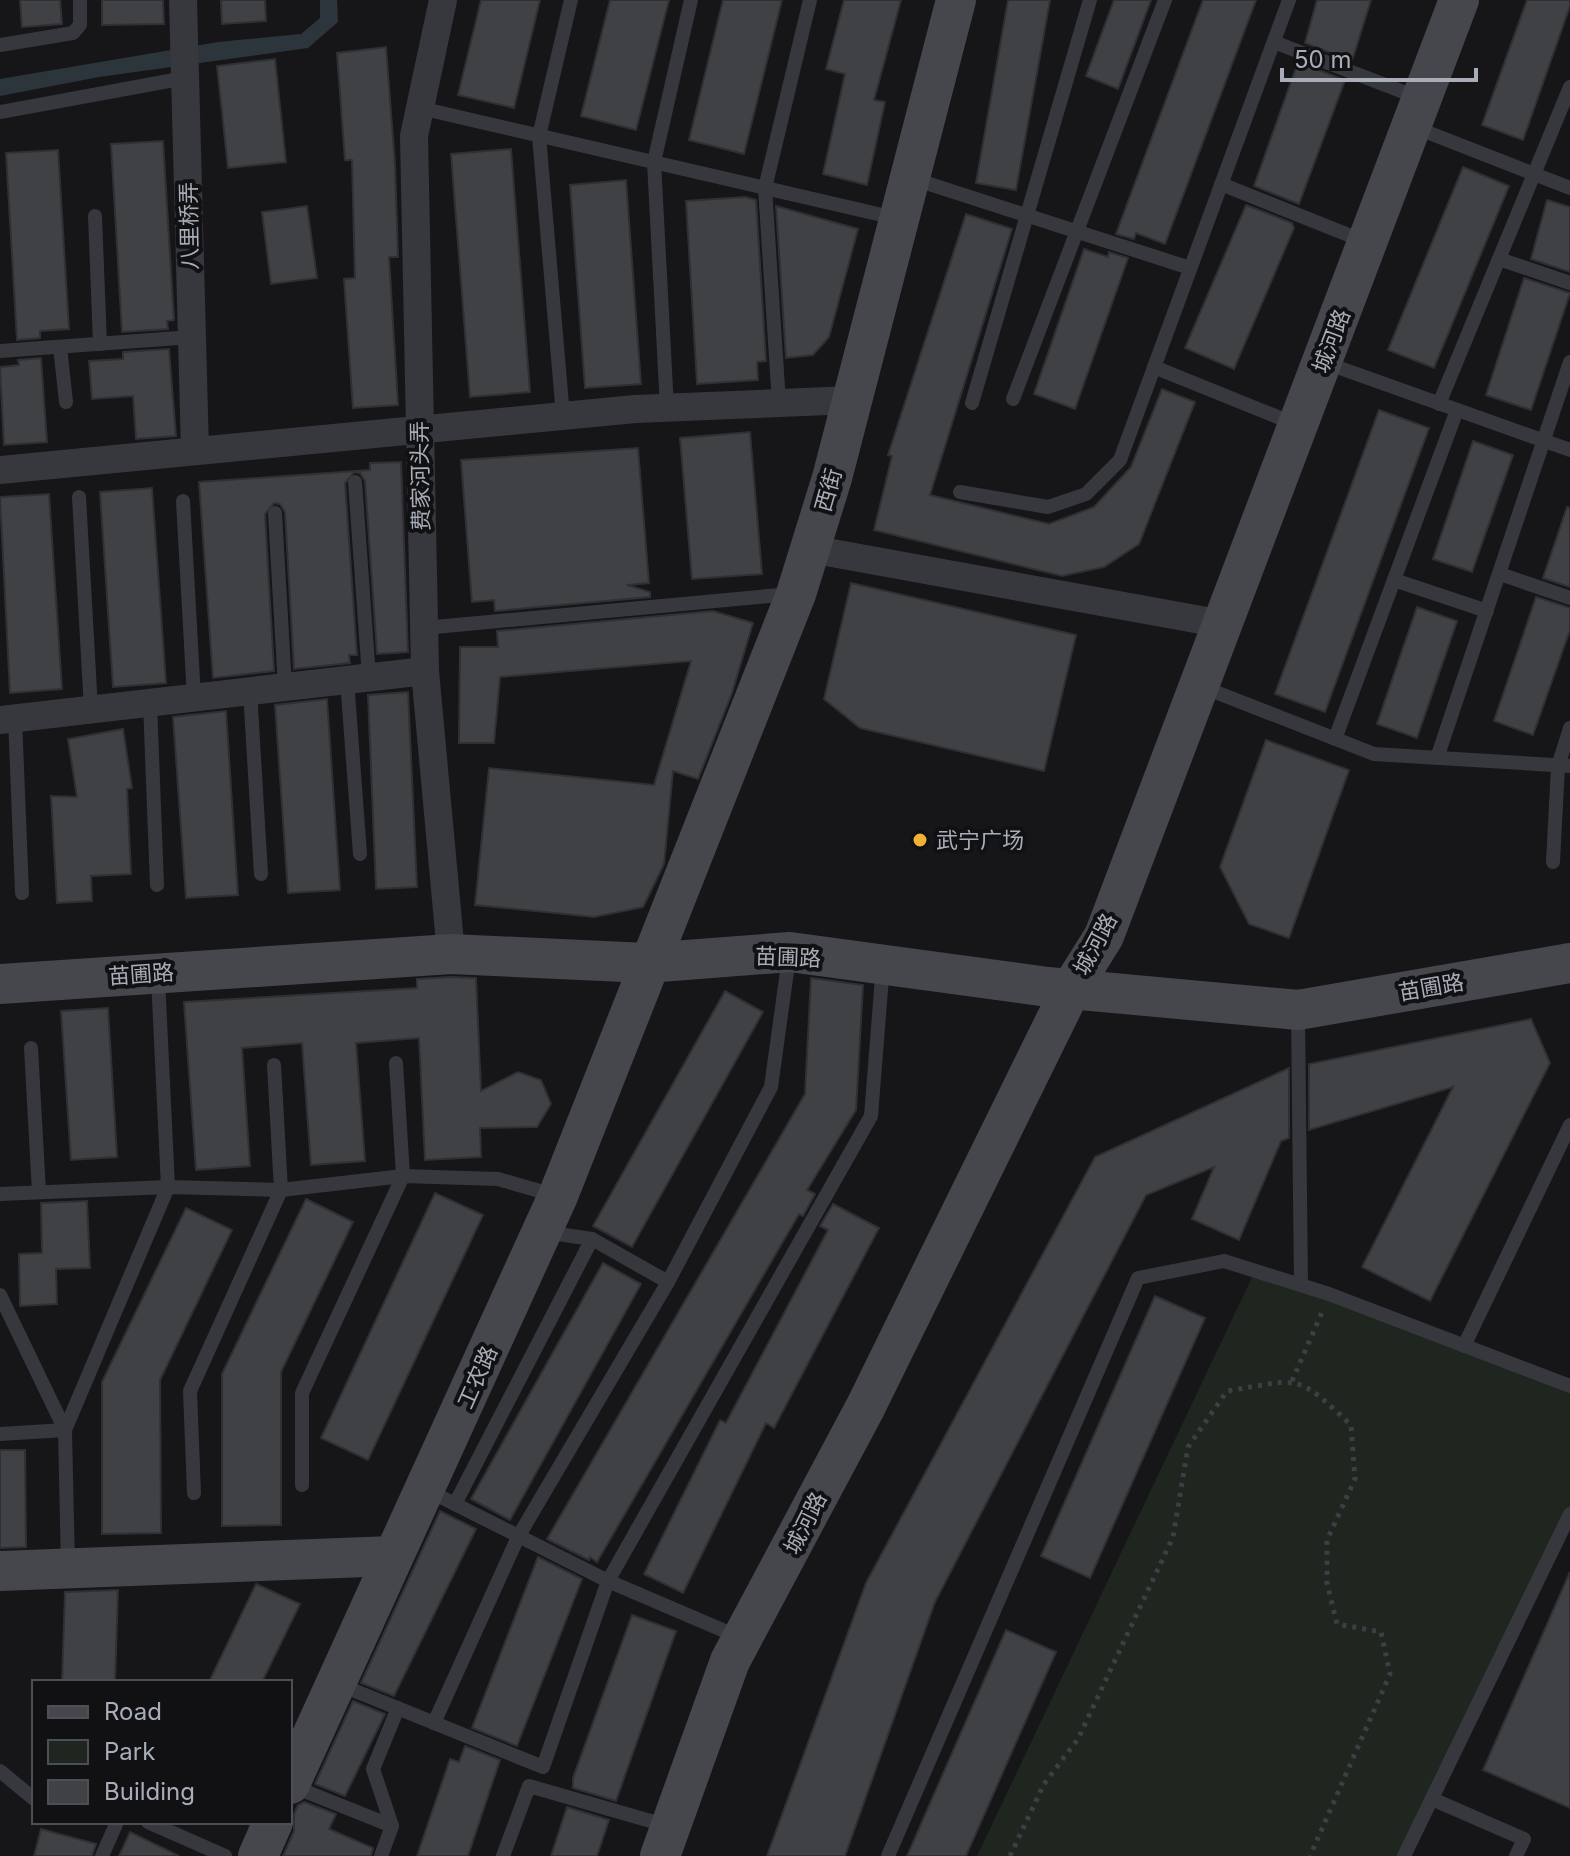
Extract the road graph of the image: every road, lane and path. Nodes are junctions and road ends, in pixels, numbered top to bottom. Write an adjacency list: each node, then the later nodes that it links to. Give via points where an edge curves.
1 (80, 0): 13 (lane, via 80,25 73,33)
2 (183, 0): 14 (street, 八里桥弄)
3 (443, 0): 16 (street, 费家河头弄)
4 (571, 0): 19 (lane)
5 (691, 0): 20 (lane)
6 (810, 0): 24 (lane)
7 (956, 0): 22 (street, 西街)
8 (1090, 0): 26 (lane)
9 (1165, 0): 29 (lane)
10 (1289, 0): 12 (lane)
11 (1459, 0): 18 (street, 城河路)
12 (1274, 42): 18 (lane); 23 (lane)
13 (0, 45)
14 (185, 78): 17 (lane); 34 (street, 八里桥弄)
15 (1570, 87): 21 (lane)
16 (420, 108): 19 (lane); 51 (street, 费家河头弄, via 414,136)
17 (0, 112)
18 (1417, 113): 21 (lane); 30 (street, 城河路)
19 (539, 136): 20 (lane); 49 (lane)
20 (654, 162): 24 (lane); 47 (lane)
21 (1534, 174): 25 (lane); 31 (lane)
22 (910, 178): 26 (lane); 28 (street, 西街)
23 (1221, 184): 30 (lane); 32 (lane)
24 (765, 188): 28 (lane); 44 (lane)
25 (1570, 188)
26 (1027, 215): 29 (lane); 45 (lane)
27 (95, 216): 35 (lane)
28 (899, 219): 42 (street, 西街)
29 (1077, 232): 32 (lane); 41 (lane)
30 (1368, 243): 38 (street, 城河路)
31 (1499, 259): 33 (lane); 46 (lane)
32 (1190, 268): 40 (lane)
33 (1570, 283)
34 (192, 337): 35 (lane); 54 (street, 八里桥弄)
35 (100, 344): 36 (lane)
36 (60, 347): 37 (lane); 43 (lane)
37 (0, 351)
38 (1322, 362): 46 (lane); 50 (street, 城河路)
39 (1570, 362): 52 (lane)
40 (1154, 367): 50 (lane); 57 (lane, via 1120,460 1086,494 1048,507)
41 (1013, 399)
42 (852, 400): 44 (street); 61 (street, 西街)
43 (66, 402)
44 (779, 403): 47 (street)
45 (972, 403)
46 (1439, 404): 48 (lane)
47 (667, 408): 49 (street)
48 (1457, 410): 52 (lane); 63 (lane)
49 (563, 416): 51 (street)
50 (1298, 425): 67 (street, 城河路)
51 (419, 430): 54 (street); 68 (street, 费家河头弄)
52 (1545, 442): 53 (lane); 62 (lane)
53 (1570, 450)
54 (195, 451): 55 (street)
55 (0, 470)
56 (355, 482): 70 (lane)
57 (960, 492)
58 (79, 497): 76 (lane)
59 (183, 501): 74 (lane)
60 (275, 513): 72 (lane)
61 (810, 549): 64 (street, 西街); 67 (street)
62 (1500, 574): 65 (lane); 66 (lane)
63 (1394, 580): 66 (lane); 79 (lane)
64 (796, 594): 68 (lane); 89 (street, 西街)
65 (1570, 598)
66 (1487, 611): 80 (lane)
67 (1223, 624): 71 (street, 城河路)
68 (424, 628): 69 (street, 费家河头弄)
69 (425, 671): 70 (street); 88 (street, 费家河头弄)
70 (358, 679): 72 (street); 82 (lane)
71 (1199, 686): 79 (lane); 94 (street, 城河路, via 1104,936)
72 (285, 687): 73 (street)
73 (250, 691): 74 (street); 84 (lane)
74 (194, 698): 75 (street)
75 (150, 703): 76 (street); 85 (lane)
76 (91, 709): 77 (street)
77 (7, 719): 86 (lane)
78 (1570, 728): 81 (lane)
79 (1335, 739): 80 (lane, via 1374,754)
80 (1437, 758): 81 (lane)
81 (1564, 766): 83 (lane)
82 (360, 854)
83 (1553, 862)
84 (261, 874)
85 (157, 885)
86 (22, 893)
87 (790, 952): 89 (street, 苗圃路); 91 (street, 苗圃路); 108 (lane, via 771,1087)
88 (451, 954): 89 (street, 苗圃路); 92 (street, 苗圃路)
89 (647, 963): 105 (street, 工农路)
90 (1570, 963): 95 (street, 苗圃路)
91 (883, 965): 94 (street, 苗圃路); 125 (lane, via 871,1116)
92 (158, 973): 93 (street, 苗圃路); 101 (lane)
93 (0, 984)
94 (1071, 989): 95 (street, 苗圃路); 126 (street, 城河路)
95 (1298, 1010): 109 (lane)
96 (31, 1048): 103 (lane)
97 (396, 1063): 100 (lane)
98 (274, 1065): 102 (lane)
99 (1570, 1125): 112 (lane)
100 (403, 1176): 102 (lane); 105 (lane, via 498,1179); 117 (lane, via 302,1393)
101 (168, 1187): 102 (lane); 103 (lane); 115 (lane)
102 (281, 1190): 118 (lane, via 190,1391)
103 (39, 1192): 104 (lane)
104 (0, 1194)
105 (558, 1196): 106 (street, 工农路)
106 (542, 1231): 107 (lane); 119 (street, 工农路)
107 (592, 1239): 108 (lane); 119 (lane)
108 (668, 1282): 121 (lane)
109 (1301, 1285): 110 (lane); 145 (lane, via 1224,1261 1138,1278)
110 (1329, 1294): 112 (lane); 113 (path)
111 (0, 1295): 115 (lane)
112 (1464, 1346): 114 (lane)
113 (1292, 1381): 146 (path, via 1227,1391 1188,1447 1173,1537 1078,1739 1044,1784); 147 (path, via 1311,1387 1351,1425 1355,1479 1327,1540 1327,1583 1337,1624 1381,1632 1390,1674)
114 (1570, 1386)
115 (65, 1430): 116 (lane); 123 (lane)
116 (0, 1434)
117 (302, 1485)
118 (194, 1493)
119 (441, 1497): 121 (lane); 122 (street, 工农路)
120 (1570, 1514): 134 (lane)
121 (518, 1537): 125 (lane); 129 (lane)
122 (393, 1556): 123 (street); 127 (street, 工农路)
123 (68, 1568): 124 (street)
124 (0, 1571)
125 (608, 1581): 126 (lane); 129 (lane, via 543,1767)
126 (745, 1639): 139 (street, 城河路, via 730,1661)
127 (335, 1683): 128 (lane); 131 (street, 工农路)
128 (398, 1708): 129 (lane); 138 (lane, via 373,1769)
129 (434, 1723)
130 (0, 1771): 133 (lane)
131 (292, 1780)
132 (292, 1786): 138 (lane)
133 (32, 1797)
134 (1432, 1799): 148 (lane); 149 (lane, via 1524,1839)
135 (116, 1824): 140 (lane)
136 (153, 1824): 141 (lane)
137 (272, 1824): 142 (street)
138 (392, 1826): 143 (lane)
139 (666, 1841): 144 (lane, via 529,1786)
140 (102, 1856)
141 (225, 1856)
142 (258, 1856)
143 (381, 1856)
144 (503, 1856)
145 (888, 1856)
146 (1010, 1856)
147 (1310, 1856)
148 (1404, 1856)
149 (1516, 1856)

